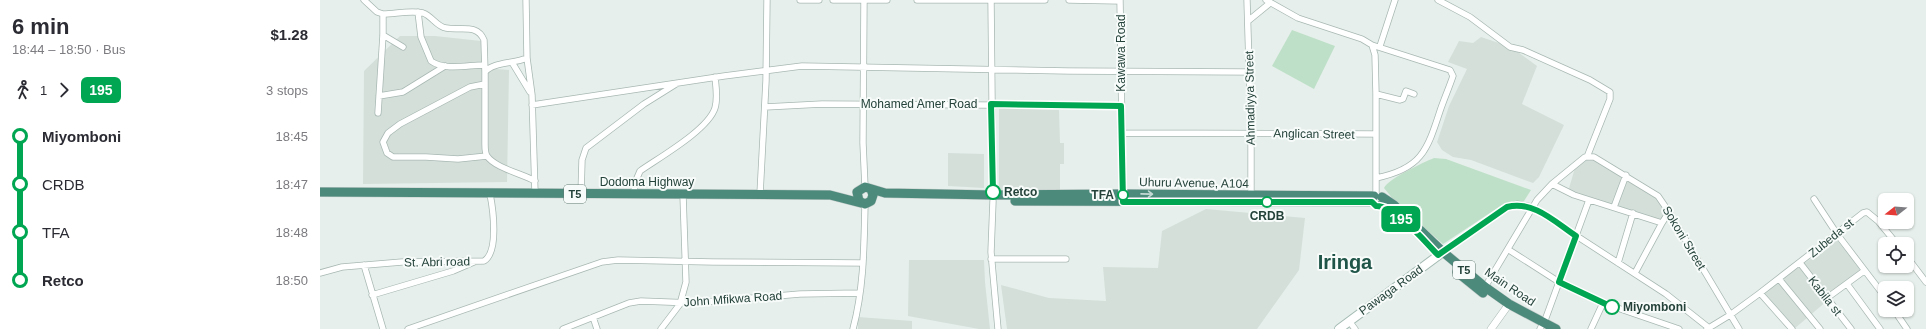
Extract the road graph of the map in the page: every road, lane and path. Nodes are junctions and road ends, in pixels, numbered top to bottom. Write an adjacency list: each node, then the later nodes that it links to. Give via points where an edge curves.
1 (364, 0): 19 (street)
2 (526, 0): 25 (street)
3 (767, 0): 33 (street)
4 (800, 0): 5 (street)
5 (819, 0)
6 (833, 0): 7 (street)
7 (864, 0): 8 (street); 29 (street)
8 (887, 0)
9 (917, 0): 10 (street)
10 (991, 0): 11 (street); 30 (street)
11 (1045, 0)
12 (1069, 0): 13 (street)
13 (1120, 0): 31 (street, Kawawa Road)
14 (1247, 0): 20 (street, Ahmadiyya Street)
15 (1396, 0): 23 (street)
16 (1438, 0): 52 (street, via 1470,17 1510,47 1523,50 1590,80 1610,92 1610,99)
17 (1268, 2): 20 (street); 22 (street, via 1298,18 1362,39)
18 (418, 12): 19 (street); 27 (street, via 421,37 428,58 435,64); 28 (street, via 446,28 471,28 479,32 484,40)
19 (383, 14): 21 (street)
20 (1248, 21): 34 (street, Ahmadiyya Street)
21 (384, 35): 24 (street); 41 (street)
22 (1372, 45): 23 (street); 38 (street, via 1375,55)
23 (1380, 46): 54 (street, via 1450,70 1453,76 1426,149 1410,167)
24 (403, 47)
25 (527, 58): 26 (street); 40 (street)
26 (512, 64): 32 (street, via 493,66); 40 (street)
27 (447, 65): 28 (street); 41 (street, via 408,90)
28 (484, 65): 32 (street)
29 (864, 67): 30 (street); 33 (street, via 802,66); 44 (street)
30 (992, 70): 31 (street); 42 (street)
31 (1121, 71): 34 (street); 45 (street, Kawawa Road)
32 (485, 72): 37 (street)
33 (766, 72): 35 (street); 46 (street)
34 (1248, 72): 49 (street, Ahmadiyya Street)
35 (715, 77): 36 (street); 62 (street, via 716,101 710,118 698,130 640,171)
36 (677, 83): 43 (street); 61 (street, via 644,104 586,148 582,160)
37 (485, 84): 51 (street); 51 (street, via 470,87 400,124 383,142 387,153 393,157 458,159)
38 (1376, 94): 39 (street, via 1402,100 1406,91); 50 (street)
39 (1414, 94)
40 (532, 95): 43 (street)
41 (379, 96): 47 (street)
42 (991, 104): 44 (street, Mohamed Amer Road); 45 (street, Mohamed Amer Road); 67 (street)
43 (532, 105): 55 (street)
44 (863, 105): 46 (street, Mohamed Amer Road); 57 (street)
45 (1121, 106): 48 (street, Kawawa Road)
46 (765, 107): 63 (street)
47 (378, 113)
48 (1121, 133): 49 (street, Anglican Street); 68 (street, Kawawa Road)
49 (1251, 133): 50 (street, Anglican Street); 66 (street, Ahmadiyya Street)
50 (1376, 134): 54 (street)
51 (487, 156): 55 (street)
52 (1587, 157): 53 (street, Sokoni Street, via 1594,157); 56 (street)
53 (1626, 175): 74 (street); 75 (street, Sokoni Street, via 1658,196)
54 (1376, 178): 69 (street)
55 (535, 182): 59 (street)
56 (1552, 184): 71 (street, via 1574,196); 73 (street)
57 (866, 188): 65 (highway, T5); 67 (highway, Uhuru Avenue, A104 / T5, via 886,193); 72 (highway, via 873,195); 72 (highway, via 856,195)
58 (320, 192): 60 (highway, Dodoma Highway / T5)
59 (535, 193): 60 (highway, Dodoma Highway / T5); 61 (highway, Dodoma Highway / T5)
60 (490, 194): 85 (street, St. Abri road, via 493,216 491,254 484,261)
61 (581, 194): 62 (highway, Dodoma Highway / T5)
62 (633, 194): 64 (highway, Dodoma Highway / T5)
63 (760, 194): 64 (highway, Dodoma Highway / T5); 65 (highway, Dodoma Highway / T5)
64 (683, 195): 86 (street)
65 (830, 195): 72 (highway, T5)
66 (1251, 196): 68 (highway, Uhuru Avenue, A104 / T5, one-way to 66); 69 (highway, Uhuru Avenue, A104 / T5)
67 (993, 198): 68 (highway, Uhuru Avenue, A104 / T5); 72 (highway, Uhuru Avenue, A104 / T5, via 891,198); 83 (street)
68 (1123, 198): 69 (highway, Uhuru Avenue, A104 / T5)
69 (1377, 199): 82 (highway, Main Road / T5, via 1394,205)
70 (1814, 199): 78 (street)
71 (1589, 200): 74 (street); 79 (street)
72 (866, 203): 87 (street)
73 (1532, 207): 79 (street); 81 (street); 82 (street, via 1517,204 1507,207)
74 (1614, 207): 76 (street)
75 (1669, 212): 77 (street); 108 (street, Sokoni Street)
76 (1633, 213): 77 (street); 88 (street)
77 (1662, 223): 94 (street)
78 (1837, 234): 80 (street, Zubeda st, via 1867,212); 89 (street, Zubeda st); 92 (street)
79 (1576, 236): 88 (street); 96 (street)
80 (1891, 237)
81 (1509, 250): 96 (street); 99 (street)
82 (1440, 253): 99 (highway, Main Road / T5); 107 (highway, T5, via 1483,293); 111 (main road, Pawaga Road)
83 (991, 259): 84 (street); 120 (street)
84 (1066, 259)
85 (474, 261): 90 (street, St. Abri road); 103 (street, via 453,271)
86 (686, 261): 87 (street); 106 (street, via 686,282); 115 (street, via 602,262)
87 (863, 263): 101 (street)
88 (1618, 263): 94 (street)
89 (1800, 263): 95 (street, Zubeda st); 104 (street, Kabila st)
90 (364, 265): 93 (street, St. Abri road); 103 (street)
91 (1914, 266): 97 (street)
92 (1864, 271): 98 (street); 100 (street)
93 (320, 273)
94 (1635, 273): 113 (street)
95 (1779, 279): 102 (street, Zubeda st); 129 (street)
96 (1559, 282): 105 (street); 112 (street)
97 (1926, 282)
98 (1847, 284): 104 (street); 131 (street)
99 (1485, 287): 107 (highway, Main Road / T5)
100 (1878, 288)
101 (860, 293): 106 (street, John Mfikwa Road, via 800,294); 119 (street)
102 (1760, 293): 108 (street, Zubeda st); 128 (street)
103 (372, 295): 114 (street)
104 (1827, 298): 130 (street, Kabila st)
105 (1603, 303): 125 (street); 126 (street)
106 (680, 304): 109 (street, John Mfikwa Road, via 641,301); 118 (street)
107 (1507, 306): 112 (highway, Main Road / T5); 123 (street)
108 (1730, 315): 113 (street, Zubeda st); 127 (street, Sokoni Street)
109 (593, 317): 116 (street, John Mfikwa Road); 117 (street)
110 (1899, 317): 132 (street)
111 (1349, 321): 121 (main road, Pawaga Road); 122 (street)
112 (1542, 327): 124 (highway, Main Road / T5)
113 (1708, 328)
114 (383, 329)
115 (408, 329)
116 (564, 329)
117 (597, 329)
118 (661, 329)
119 (853, 329)
120 (998, 329)
121 (1339, 329)
122 (1355, 329)
123 (1491, 329)
124 (1556, 329)
125 (1591, 329)
126 (1679, 329)
127 (1739, 329)
128 (1792, 329)
129 (1820, 329)
130 (1851, 329)
131 (1880, 329)
132 (1908, 329)

